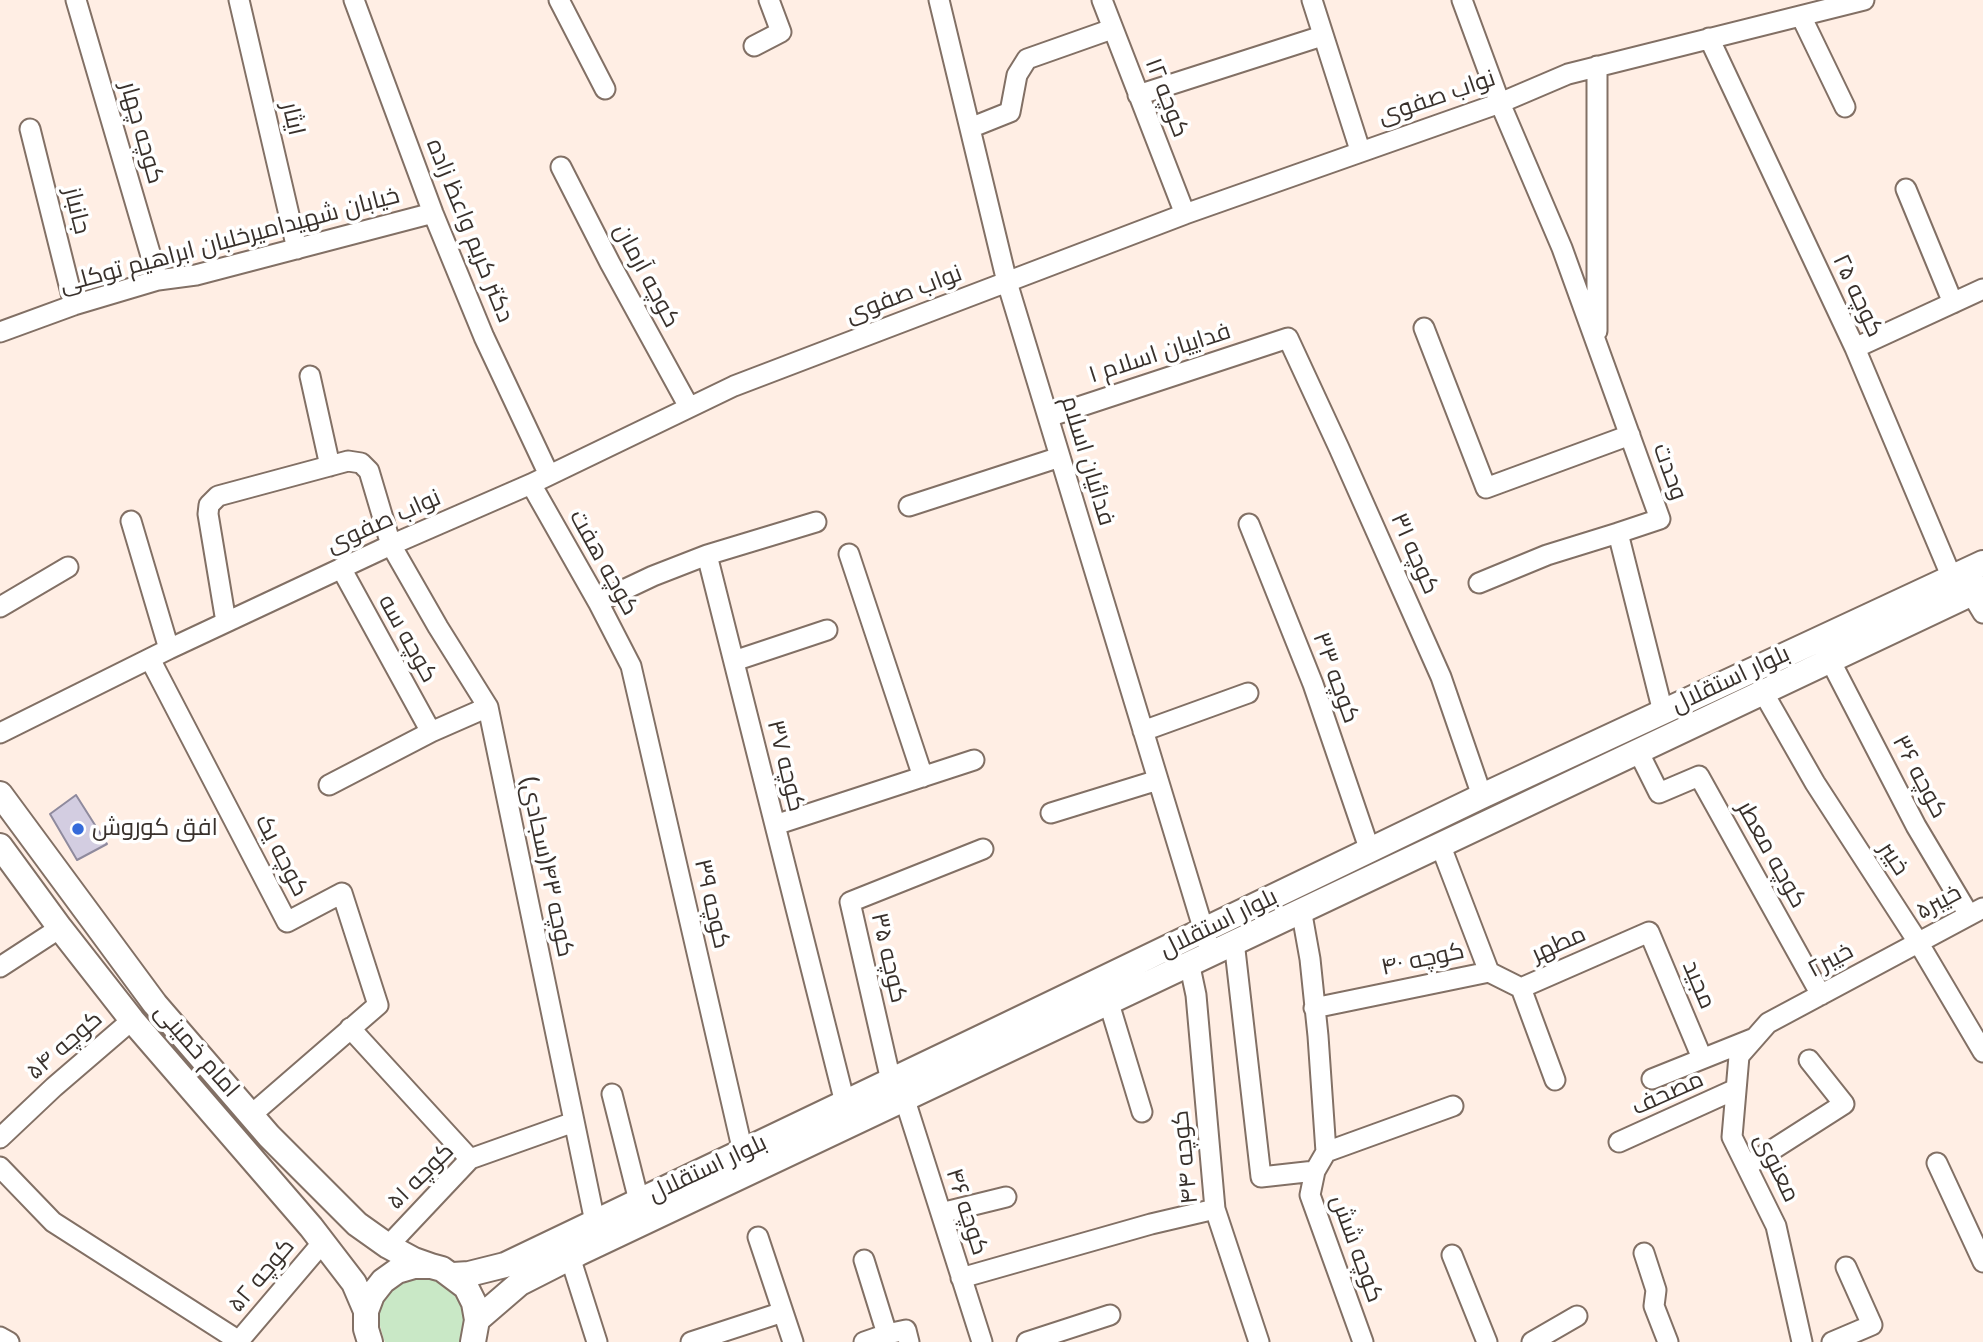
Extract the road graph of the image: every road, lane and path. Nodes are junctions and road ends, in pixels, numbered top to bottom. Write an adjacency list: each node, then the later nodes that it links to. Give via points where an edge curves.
1 (76, 0): 29 (street, کوچه چهار)
2 (239, 0): 28 (street, ایثار)
3 (354, 0): 26 (street, دکتر کریم واعظ زاده)
4 (559, 0): 17 (street)
5 (769, 0): 15 (street, via 781,32)
6 (939, 0): 21 (street, فدائیان اسلام)
7 (1102, 0): 12 (street, کوچه ۱۲)
8 (1311, 0): 13 (street)
9 (1462, 0): 19 (street)
10 (1864, 0): 11 (street, نواب صفوی)
11 (1801, 16): 14 (street, نواب صفوی); 20 (street)
12 (1112, 29): 18 (street, کوچه ۱۲); 21 (street, via 1027,59 1017,75 1010,112)
13 (1322, 36): 18 (street); 23 (street)
14 (1709, 38): 16 (street, نواب صفوی); 38 (street, کوچه ۲۵)
15 (754, 46)
16 (1597, 66): 19 (street, نواب صفوی); 37 (street, وحدت)
17 (605, 89)
18 (1138, 96): 27 (street, کوچه ۱۲)
19 (1500, 103): 23 (street, نواب صفوی); 37 (street, وحدت, via 1562,248)
20 (1845, 107)
21 (970, 128): 30 (street, فدائیان اسلام)
22 (30, 129): 33 (street, جانباز)
23 (1360, 150): 27 (street, نواب صفوی)
24 (561, 167): 40 (street, کوچه آرمان)
25 (1906, 189): 32 (street)
26 (433, 213): 28 (street, خیابان شهیدامیرخلبان ابراهیم توکلی); 45 (street, دکتر کریم واعظ زاده, via 484,337)
27 (1185, 214): 30 (street, نواب صفوی)
28 (297, 249): 29 (street, خیابان شهیدامیرخلبان ابراهیم توکلی)
29 (159, 281): 33 (street, خیابان شهیدامیرخلبان ابراهیم توکلی)
30 (1007, 282): 40 (street, نواب صفوی); 41 (street, فدائیان اسلام)
31 (1983, 289): 32 (street)
32 (1953, 303): 38 (street)
33 (74, 305): 35 (street, خیابان شهیدامیرخلبان ابراهیم توکلی)
34 (1424, 328): 42 (street, via 1486,488)
35 (0, 332)
36 (1287, 338): 41 (street, فداییان اسلام ۱); 82 (street, کوچه ۳۱, via 1441,677)
37 (1597, 345): 42 (street, وحدت)
38 (1855, 348): 59 (street, کوچه ۲۵)
39 (310, 376): 44 (street)
40 (689, 407): 45 (street, نواب صفوی)
41 (1048, 417): 43 (street, فدائیان اسلام)
42 (1630, 435): 51 (street, وحدت, via 1660,519)
43 (1060, 457): 47 (street); 73 (street, فدائیان اسلام)
44 (330, 466): 52 (street, کوچه ۴۳(سجادی), via 348,461 361,463 369,471); 62 (street, via 218,496 209,505)
45 (549, 475): 46 (street, نواب صفوی)
46 (531, 484): 52 (street, نواب صفوی); 60 (street, کوچه هفت)
47 (909, 506)
48 (131, 521): 64 (street)
49 (817, 522): 54 (street)
50 (1249, 524): 88 (street, کوچه ۳۳, via 1313,684)
51 (1618, 533): 58 (street); 72 (street)
52 (391, 545): 57 (street, نواب صفوی); 71 (street, کوچه ۴۳(سجادی))
53 (849, 554): 78 (street)
54 (707, 555): 60 (street); 67 (street, کوچه ۳۷)
55 (1983, 563): 59 (main road, بلوار استقلال)
56 (68, 567): 61 (street)
57 (341, 568): 62 (street, نواب صفوی); 74 (street, کوچه سه)
58 (1479, 583)
59 (1972, 593): 66 (main road, بلوار استقلال); 72 (main road, بلوار استقلال)
60 (598, 601): 68 (street, کوچه هفت)
61 (0, 607)
62 (226, 622): 64 (street, نواب صفوی)
63 (827, 630): 67 (street)
64 (169, 649): 65 (street, نواب صفوی)
65 (150, 659): 75 (street, نواب صفوی); 102 (street, کوچه یک, via 287,922 342,893 378,1005)
66 (1830, 660): 69 (main road, بلوار استقلال); 90 (street, کوچه ۳۶, via 1916,826)
67 (734, 661): 84 (street, کوچه ۳۷)
68 (631, 666): 119 (street, کوچه ۳۹)
69 (1763, 692): 76 (main road, بلوار استقلال); 93 (street, خیبر, via 1815,783)
70 (1248, 693): 73 (street)
71 (488, 707): 74 (street); 116 (street, کوچه ۴۳(سجادی))
72 (1663, 712): 82 (main road, بلوار استقلال)
73 (1143, 731): 79 (street, فدائیان اسلام)
74 (431, 732): 80 (street)
75 (0, 733)
76 (1637, 751): 85 (main road, بلوار استقلال); 98 (street, کوچه معطر, via 1659,793 1699,776)
77 (974, 760): 78 (street)
78 (923, 777): 84 (street)
79 (1158, 780): 83 (street); 94 (street, فدائیان اسلام)
80 (329, 785)
81 (0, 794): 115 (main road, امام خمینی, via 155,1004)
82 (1482, 796): 88 (main road, بلوار استقلال)
83 (1051, 813)
84 (775, 825): 112 (street, کوچه ۳۷)
85 (1440, 844): 89 (main road, بلوار استقلال); 96 (street, کوچه ۴۰)
86 (0, 846): 91 (main road, امام خمینی)
87 (983, 849): 109 (street, کوچه ۳۵, via 850,902)
88 (1370, 851): 94 (main road, بلوار استقلال)
89 (1301, 909): 94 (main road, بلوار استقلال); 100 (street)
90 (1976, 911): 93 (street, خیبر۵)
91 (60, 928): 95 (street); 101 (main road, امام خمینی)
92 (1649, 932): 97 (street, مطهر); 105 (street, مجید)
93 (1918, 942): 98 (street, خیبر۲); 104 (street, خیبر)
94 (1209, 946): 99 (main road, بلوار استقلال); 109 (main road, بلوار استقلال); 125 (street, via 1261,1177); 128 (street, کوچه ۴۴, via 1196,995)
95 (0, 967)
96 (1489, 972): 97 (street, مطهر); 100 (street, کوچه ۴۰)
97 (1521, 988): 108 (street)
98 (1821, 995): 103 (street, خیبر۲)
99 (1108, 1000): 109 (main road, بلوار استقلال); 114 (street)
100 (1314, 1008): 120 (street)
101 (132, 1020): 117 (street, کوچه ۵۴); 132 (main road, امام خمینی)
102 (350, 1028): 115 (street); 121 (street)
103 (1762, 1030): 105 (street, خیبر۲); 110 (street, معنوی, via 1739,1056)
104 (1983, 1052)
105 (1702, 1058): 107 (street, خیبر۲)
106 (1809, 1060): 123 (street, via 1844,1104)
107 (1652, 1079)
108 (1555, 1080)
109 (897, 1089): 112 (main road, بلوار استقلال); 129 (street, کوچه ۴۶); 136 (main road, بلوار استقلال)
110 (1736, 1090): 118 (street, مصحف); 123 (street, معنوی, via 1732,1137)
111 (612, 1094): 127 (street)
112 (845, 1103): 119 (main road, بلوار استقلال)
113 (1453, 1107): 120 (street)
114 (1142, 1112)
115 (251, 1115): 133 (main road, امام خمینی, via 357,1224)
116 (574, 1122): 121 (street, کوچه ۵۱); 130 (street, کوچه ۴۳(سجادی))
117 (0, 1138)
118 (1619, 1142)
119 (743, 1152): 127 (main road, بلوار استقلال)
120 (1326, 1152): 125 (street, کوچه شش)
121 (470, 1159): 133 (street, کوچه ۵۱)
122 (1937, 1163): 138 (street)
123 (1747, 1166): 164 (street, معنوی, via 1776,1226)
124 (0, 1167): 149 (street, via 53,1222)
125 (1315, 1171): 160 (street, کوچه شش, via 1310,1195)
126 (1006, 1196): 129 (street)
127 (639, 1201): 130 (main road, بلوار استقلال)
128 (1215, 1209): 141 (street); 159 (street, کوچه ۴۴)
129 (941, 1213): 141 (street, کوچه ۴۶)
130 (595, 1222): 140 (main road, بلوار استقلال, via 505,1265 469,1274)
131 (758, 1237): 143 (street)
132 (323, 1242): 142 (main road, امام خمینی, via 354,1283); 149 (street, کوچه ۵۲)
133 (388, 1246): 140 (main road, امام خمینی)
134 (1644, 1253): 163 (street, via 1656,1290 1654,1306)
135 (1452, 1255): 161 (street)
136 (570, 1257): 146 (main road, بلوار استقلال, via 520,1283); 152 (street)
137 (864, 1260): 147 (street)
138 (1983, 1262)
139 (1846, 1267): 165 (street, via 1872,1325)
140 (442, 1271): 142 (main road, بلوار استقلال, via 414,1266 397,1271 372,1295); 146 (main road, via 466,1287 474,1303)
141 (961, 1278): 157 (street, کوچه ۴۶)
142 (366, 1311): 151 (main road, امام خمینی)
143 (783, 1312): 153 (street); 154 (street)
144 (1110, 1315): 158 (street)
145 (1577, 1316): 162 (street)
146 (475, 1331)
147 (887, 1334): 155 (street); 156 (street, via 906,1330)
148 (0, 1337): 150 (street)
149 (239, 1341)
150 (9, 1342)
151 (370, 1342)
152 (597, 1342)
153 (691, 1342)
154 (793, 1342)
155 (864, 1342)
156 (909, 1342)
157 (982, 1342)
158 (1027, 1342)
159 (1259, 1342)
160 (1363, 1342)
161 (1487, 1342)
162 (1532, 1342)
163 (1668, 1342)
164 (1802, 1342)
165 (1832, 1342)

